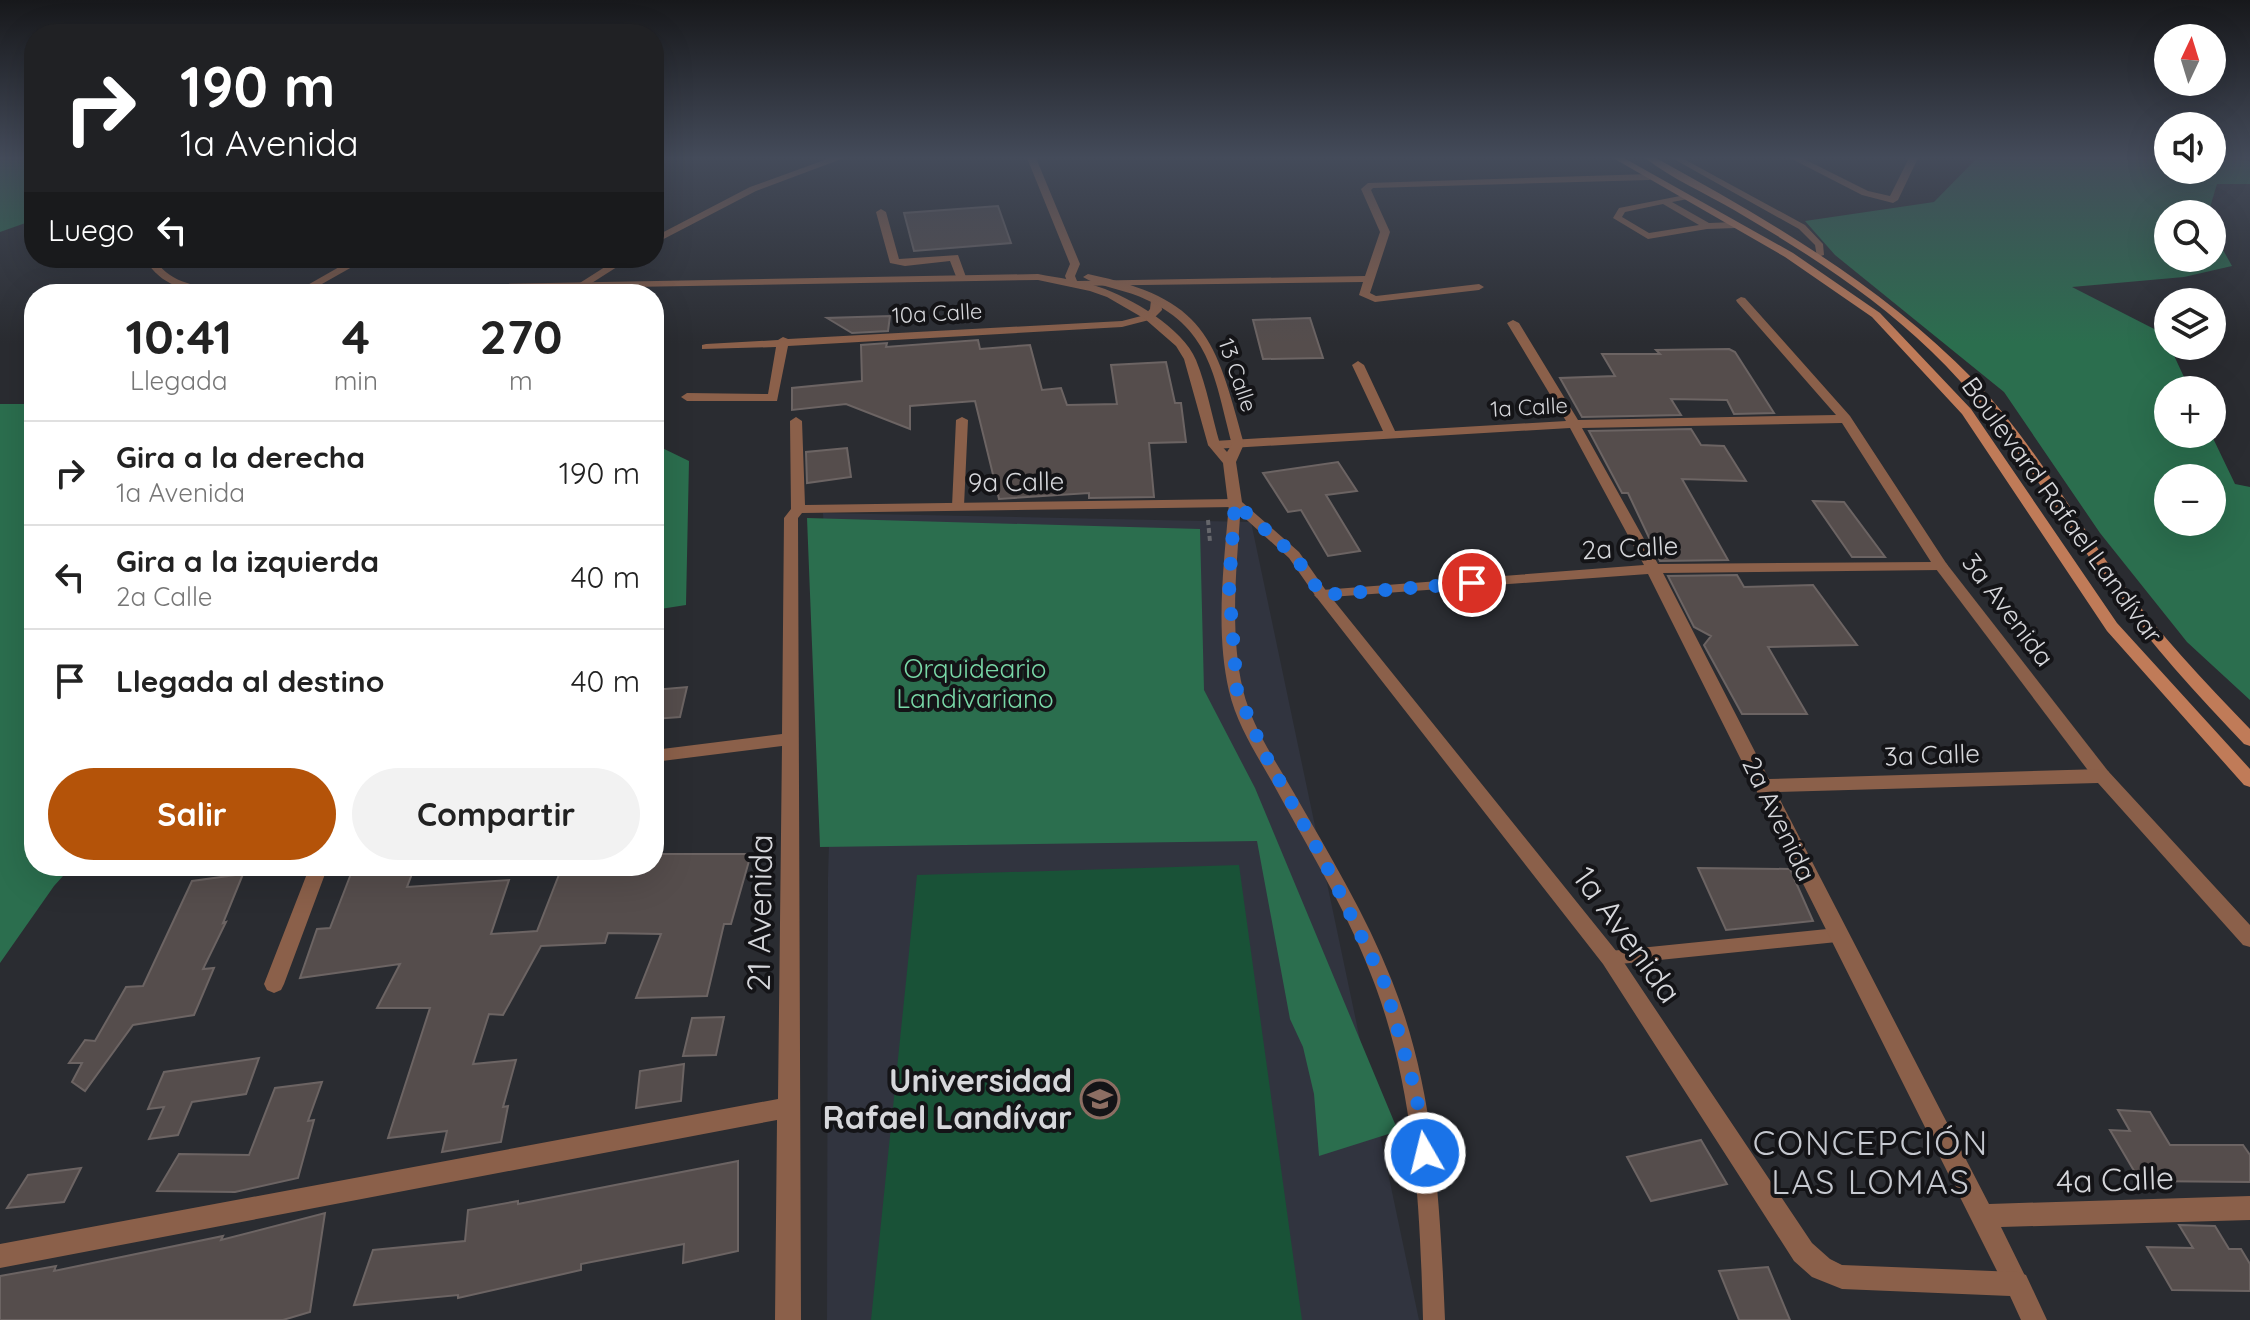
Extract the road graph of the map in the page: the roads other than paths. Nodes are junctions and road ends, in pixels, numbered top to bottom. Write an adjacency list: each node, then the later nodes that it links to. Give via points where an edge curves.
1 (694, 220): 12 (street)
2 (883, 220): 17 (street, via 894,261 954,257)
3 (1057, 220): 19 (street, via 1075,264)
4 (1380, 220): 18 (street, via 1385,232)
5 (1620, 220): 11 (lane, via 1648,236)
6 (1696, 220): 11 (lane)
7 (1726, 220): 10 (main road, Boulevard Rafael Landívar)
8 (1758, 220): 13 (main road, Boulevard Rafael Landívar)
9 (1788, 220): 13 (lane, via 1819,244)
10 (1736, 225): 11 (lane); 52 (main road, Boulevard Rafael Landívar, via 1827,279 1876,315 1910,349 1967,412 2112,627)
11 (1707, 226)
12 (664, 236)
13 (1820, 255): 49 (main road, Boulevard Rafael Landívar, via 1911,325 1972,385 2006,425 2136,612)
14 (156, 268): 21 (street)
15 (345, 268): 22 (street)
16 (610, 268): 23 (street)
17 (961, 277): 19 (street); 24 (street)
18 (1369, 279): 20 (street); 25 (street, via 1364,295 1375,299)
19 (1071, 280): 20 (street, 13 Calle); 28 (street, 13 Calle)
20 (1108, 282): 26 (street, 13 Calle)
21 (183, 284)
22 (315, 284)
23 (583, 284)
24 (664, 284)
25 (1479, 287)
26 (1156, 300): 28 (street); 39 (street, 13 Calle, via 1200,334)
27 (1741, 300): 34 (street, 3a Avenida)
28 (1149, 317): 30 (street, 10a Calle, via 1122,324); 40 (street, 13 Calle, via 1181,344 1190,359)
29 (1513, 323): 37 (street, 2a Avenida)
30 (783, 340): 31 (street, 10a Calle); 33 (street, via 773,398)
31 (706, 347)
32 (1358, 365): 38 (street)
33 (687, 397)
34 (1846, 419): 37 (street, 1a Calle); 45 (street, 3a Avenida)
35 (962, 420): 43 (lane)
36 (796, 421): 44 (street, 21 Avenida)
37 (1574, 424): 38 (street, 1a Calle); 46 (street, 2a Avenida)
38 (1391, 435): 39 (street, 1a Calle)
39 (1238, 444): 40 (street, 1a Calle); 41 (street, 13 Calle)
40 (1214, 445): 41 (street, 13 Calle)
41 (1229, 462): 42 (street)
42 (1235, 503): 43 (street, 9a Calle); 47 (street, 1a Avenida, via 1294,555); 65 (lane, via 1229,586 1237,691 1384,982 1416,1093 1429,1183)
43 (958, 506): 44 (street, 9a Calle)
44 (798, 509): 48 (street, 21 Avenida, via 791,518)
45 (1941, 566): 46 (street, 2a Calle); 51 (street, 3a Avenida)
46 (1653, 569): 47 (street, 2a Calle); 53 (street, 2a Avenida)
47 (1322, 595): 57 (street, 1a Avenida)
48 (791, 739): 50 (street); 59 (street, 21 Avenida)
49 (2250, 740)
50 (664, 755)
51 (2102, 776): 53 (street, 3a Calle); 56 (street, 3a Avenida)
52 (2250, 780)
53 (1763, 786): 55 (street, 2a Avenida)
54 (315, 876): 58 (street)
55 (1837, 935): 57 (lane); 61 (street, 2a Avenida)
56 (2250, 939)
57 (1610, 958): 63 (street, 1a Avenida, via 1790,1236 1821,1268 1842,1277)
58 (274, 984)
59 (788, 1108): 62 (street); 64 (street, 21 Avenida)
60 (2250, 1208): 61 (street, 4a Calle)
61 (1983, 1216): 63 (street, 2a Avenida)
62 (0, 1256)
63 (2017, 1284): 66 (street, 2a Avenida)
64 (788, 1320)
65 (1434, 1320)
66 (2034, 1320)

